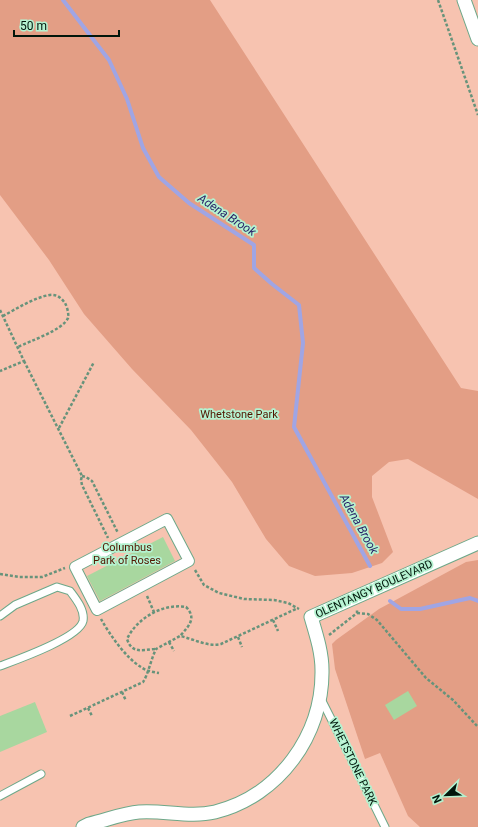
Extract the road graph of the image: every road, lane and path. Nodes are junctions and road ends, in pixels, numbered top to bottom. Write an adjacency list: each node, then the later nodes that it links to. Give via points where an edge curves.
1 (438, 0): 4 (path)
2 (464, 0): 3 (street)
3 (478, 38)
4 (478, 114)
5 (0, 310): 6 (path)
6 (2, 316): 7 (path); 7 (path, via 49,295 56,295 66,304 68,318 60,327)
7 (18, 347): 8 (path)
8 (24, 361): 10 (path); 11 (path)
9 (94, 362): 11 (path)
10 (0, 371)
11 (58, 428): 12 (path)
12 (82, 476): 14 (path, via 82,485); 14 (path, via 92,481)
13 (478, 542): 24 (street, OLENTANGY BOULEVARD)
14 (118, 545): 15 (street, via 167,519); 16 (street)
15 (189, 561): 19 (path, via 204,585 219,593 244,599 274,600); 20 (street)
16 (75, 567): 17 (path, via 68,567 42,577); 20 (street)
17 (0, 574)
18 (151, 605): 21 (path)
19 (298, 608): 24 (path); 25 (path)
20 (98, 610): 34 (path, via 107,629 126,653 141,668)
21 (154, 612): 27 (path, via 171,607 186,607 191,612 192,620); 31 (path, via 136,625 127,638 129,645 134,649)
22 (357, 613): 42 (path, via 368,614 378,620 426,678 453,700)
23 (0, 616): 33 (lane, via 15,605 57,587 70,591 80,606 83,621 75,631 53,644)
24 (311, 617): 37 (street, OLENTANGY BOULEVARD, via 321,656)
25 (273, 620): 26 (path); 28 (path)
26 (278, 631)
27 (180, 636): 28 (path, via 213,646); 29 (path)
28 (238, 637): 30 (path)
29 (169, 642): 31 (path); 32 (path)
30 (242, 647)
31 (156, 649): 34 (path)
32 (174, 651)
33 (0, 666)
34 (147, 670): 35 (path); 36 (path, via 143,682)
35 (159, 673)
36 (122, 692): 38 (path); 39 (path)
37 (320, 697): 45 (street, OLENTANGY BOULEVARD, via 314,720 292,762 257,794 214,812 137,812); 46 (lane, WHETSTONE PARK)
38 (126, 701)
39 (87, 708): 40 (path); 41 (path)
40 (70, 716)
41 (92, 716)
42 (478, 727)
43 (41, 774): 44 (lane)
44 (0, 796)
45 (83, 827)
46 (384, 827)

